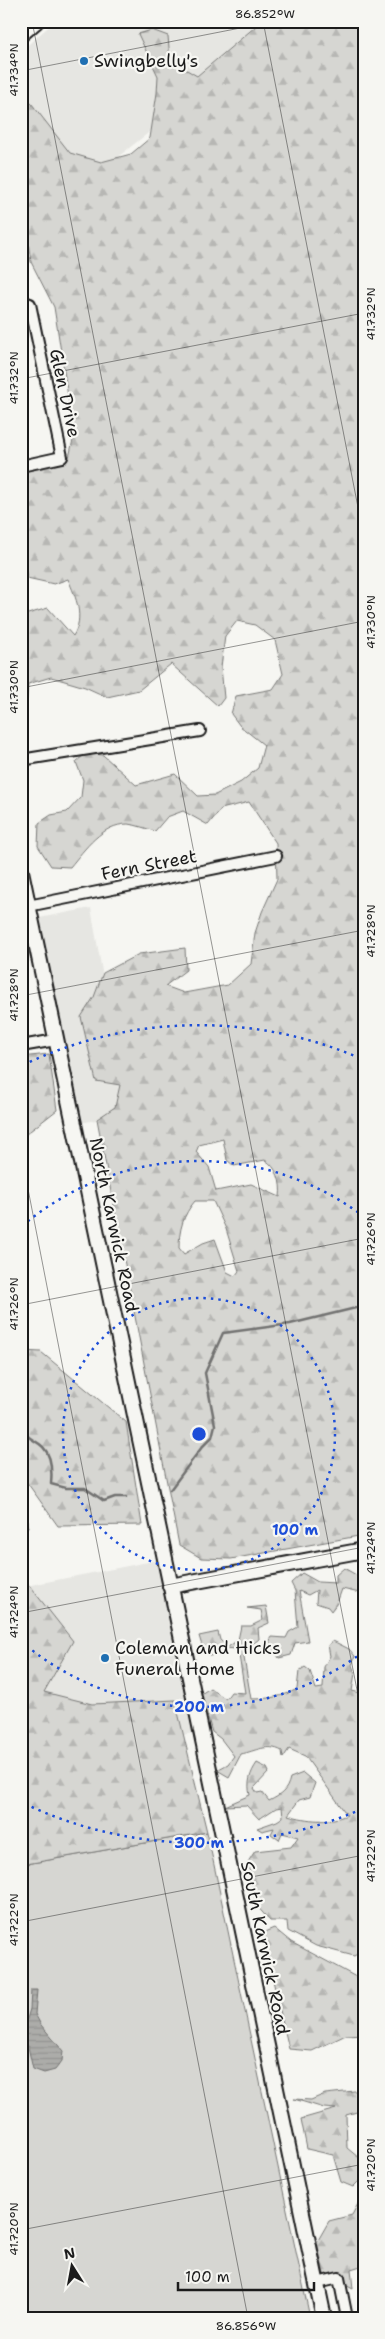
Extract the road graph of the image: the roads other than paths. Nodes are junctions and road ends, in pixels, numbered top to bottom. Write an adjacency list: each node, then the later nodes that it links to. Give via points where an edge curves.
1 (35, 21): 2 (main road)
2 (21, 33)
3 (21, 301): 4 (street, Glen Drive, via 30,304 62,457)
4 (21, 466)
5 (200, 730): 6 (street)
6 (21, 760)
7 (276, 856): 9 (street, Fern Street)
8 (21, 871): 9 (street, North Karwick Road)
9 (26, 910): 10 (street, North Karwick Road)
10 (56, 1040): 11 (street); 13 (street, North Karwick Road)
11 (21, 1046)
12 (364, 1550): 13 (street)
13 (170, 1586): 14 (street, South Karwick Road)
14 (317, 2283): 15 (street, South Karwick Road); 16 (street, via 339,2278)
15 (324, 2318)
16 (347, 2318)

